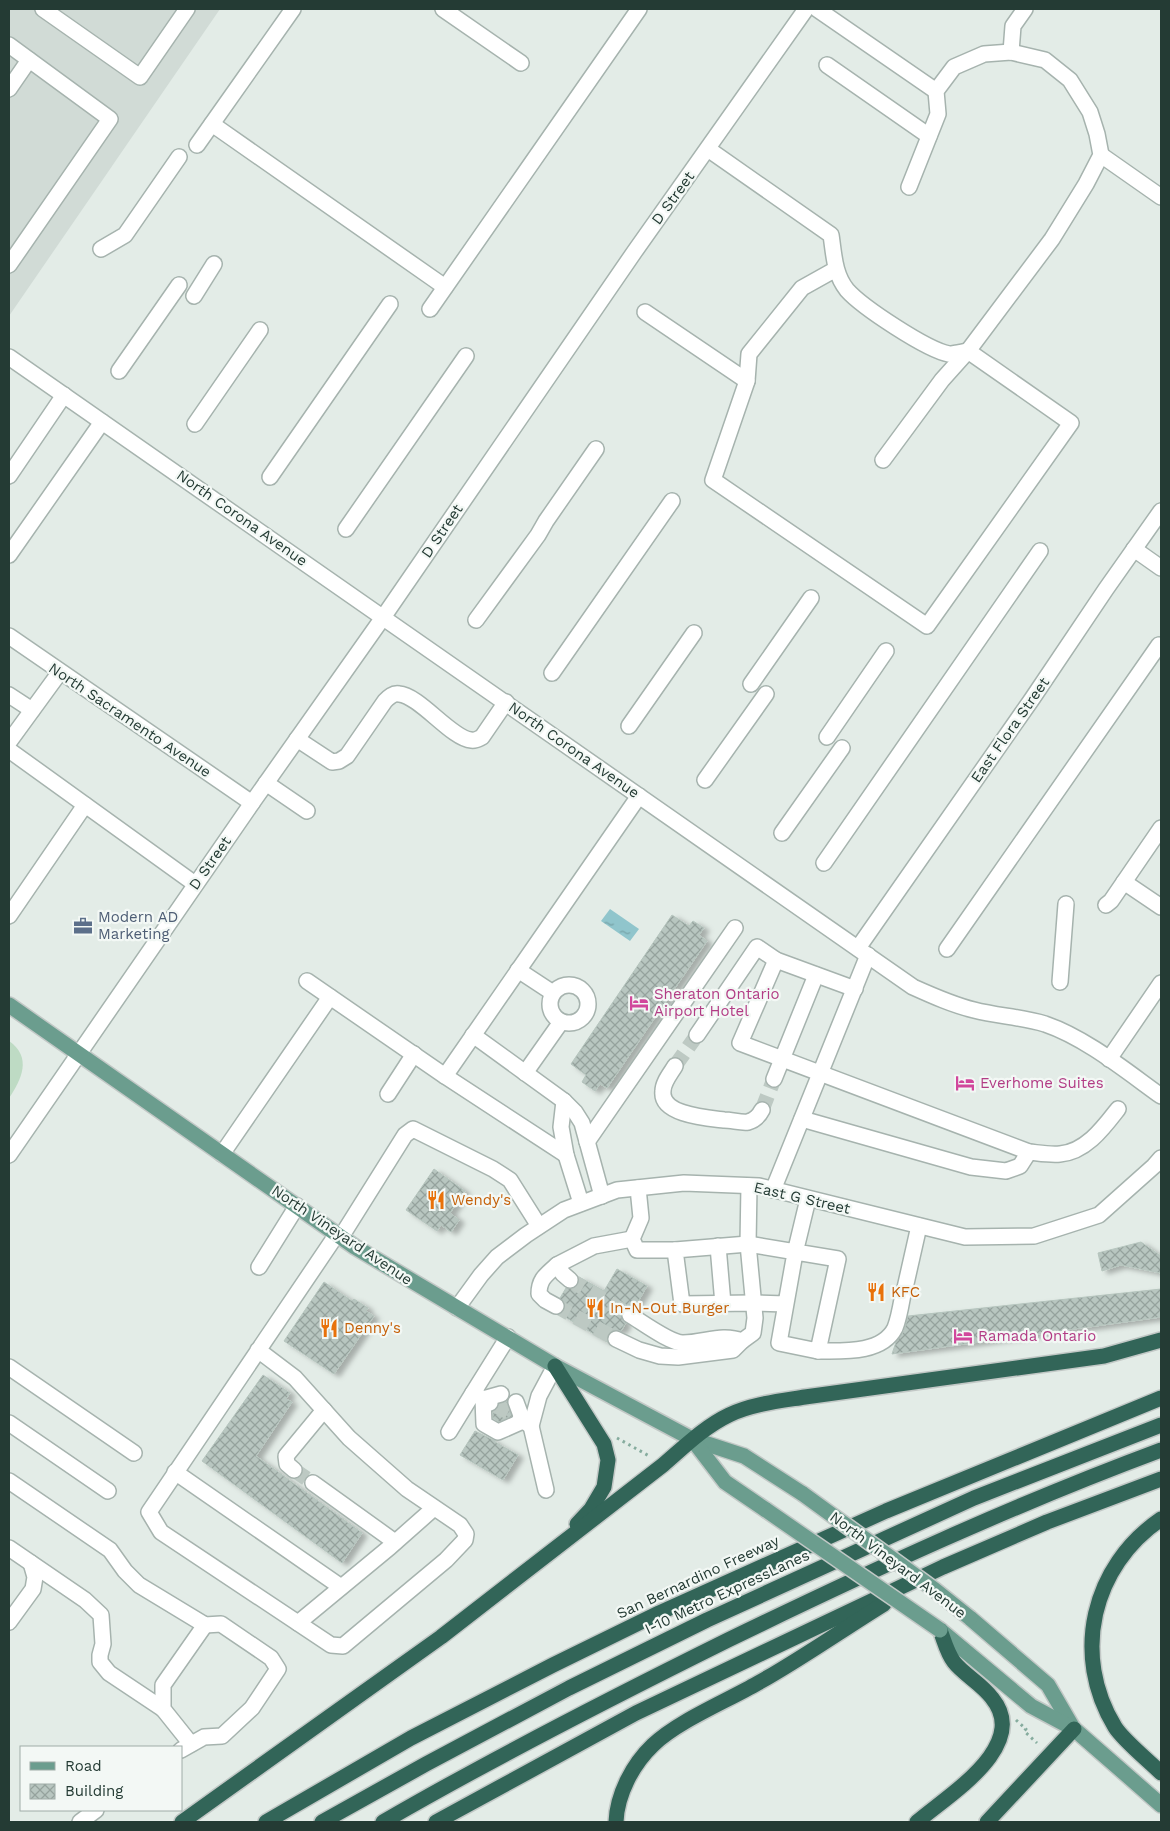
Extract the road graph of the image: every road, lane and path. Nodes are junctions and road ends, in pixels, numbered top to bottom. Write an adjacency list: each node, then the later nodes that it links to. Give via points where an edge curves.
1 (43, 9): 2 (street, via 140,77)
2 (187, 9)
3 (293, 9): 16 (street)
4 (443, 9): 12 (street)
5 (638, 9): 29 (street)
6 (806, 9): 19 (street, D Street)
7 (817, 9): 15 (street)
8 (1025, 9): 10 (street, via 1013,26)
9 (9, 46): 11 (street)
10 (1011, 52): 15 (street, via 984,54 954,67); 20 (street, via 1045,60 1070,80 1090,112)
11 (29, 60): 14 (street); 26 (street, via 110,119)
12 (521, 63)
13 (827, 65): 17 (street)
14 (9, 89)
15 (936, 91): 17 (street, via 938,114)
16 (212, 124): 18 (street); 29 (street)
17 (928, 136): 22 (street)
18 (197, 145)
19 (708, 149): 27 (street, via 831,235); 55 (street, D Street)
20 (1101, 155): 23 (street); 35 (street, via 1052,239)
21 (179, 157): 24 (street, via 125,235)
22 (909, 187)
23 (1161, 197)
24 (101, 249)
25 (214, 264): 30 (street)
26 (9, 265)
27 (836, 269): 35 (street, via 847,290 876,315 931,347 949,354); 39 (street, via 802,288 749,354)
28 (178, 286): 38 (street)
29 (445, 287): 32 (street)
30 (194, 296)
31 (390, 304): 46 (street)
32 (430, 309)
33 (645, 312): 39 (street)
34 (260, 330): 42 (street)
35 (968, 351): 39 (street, via 1071,423 927,626 713,480); 44 (street, via 942,380)
36 (9, 356): 40 (street, North Corona Avenue)
37 (466, 356): 49 (street)
38 (119, 371)
39 (747, 382)
40 (64, 395): 41 (street, North Corona Avenue); 45 (street)
41 (102, 422): 52 (street); 55 (street, North Corona Avenue)
42 (195, 424)
43 (596, 448): 56 (street)
44 (883, 460)
45 (9, 476)
46 (270, 477)
47 (672, 501): 62 (street)
48 (1161, 511): 50 (street, East Flora Street)
49 (346, 529)
50 (1134, 549): 53 (street); 91 (street, East Flora Street)
51 (1040, 551): 82 (street)
52 (9, 555)
53 (1161, 568)
54 (811, 598): 63 (street)
55 (384, 616): 66 (street, North Corona Avenue); 70 (street, D Street)
56 (476, 620)
57 (694, 633): 68 (street)
58 (9, 636): 61 (street, North Sacramento Avenue)
59 (1158, 645): 90 (street)
60 (886, 651): 69 (street)
61 (60, 672): 67 (street); 77 (street, North Sacramento Avenue)
62 (552, 674)
63 (751, 684)
64 (766, 694): 74 (street)
65 (9, 695): 67 (street)
66 (506, 702): 70 (street, via 482,737 470,740 400,694 385,701 347,756 339,761 332,762); 76 (street, North Corona Avenue)
67 (32, 710): 71 (street)
68 (629, 726)
69 (827, 737)
70 (297, 739): 75 (street, D Street)
71 (9, 742)
72 (842, 748): 81 (street)
73 (9, 750): 78 (street)
74 (705, 780)
75 (266, 783): 77 (street, D Street); 79 (street)
76 (639, 796): 91 (street, North Corona Avenue); 93 (street)
77 (252, 803): 84 (street, D Street)
78 (85, 805): 84 (street); 88 (street)
79 (307, 811)
80 (1161, 828): 83 (street)
81 (782, 833)
82 (824, 862)
83 (1124, 882): 86 (street); 87 (street)
84 (195, 884): 105 (street, D Street)
85 (1066, 904): 96 (street)
86 (1106, 905)
87 (1161, 907)
88 (9, 916)
89 (735, 928): 120 (street)
90 (946, 949)
91 (863, 952): 98 (street, East Flora Street); 107 (street, North Corona Avenue, via 914,986 942,1000 972,1010 1045,1024)
92 (776, 960): 94 (street); 104 (street, via 757,947); 108 (street, via 740,1042)
93 (518, 970): 99 (street); 103 (street)
94 (816, 975): 98 (street); 108 (street)
95 (307, 981): 100 (street)
96 (1060, 982)
97 (1161, 983): 107 (street)
98 (855, 989): 111 (street, East Flora Street)
99 (553, 993): 102 (street, via 550,1006 555,1018); 102 (street, via 570,985 582,989 588,1000 587,1012 579,1021 573,1024)
100 (330, 997): 106 (street); 122 (street)
101 (9, 1005): 105 (main road, North Vineyard Avenue)
102 (561, 1022): 110 (street)
103 (473, 1035): 110 (street); 112 (street)
104 (697, 1035)
105 (78, 1053): 122 (main road, North Vineyard Avenue); 124 (street, D Street)
106 (414, 1054): 112 (street); 114 (street)
107 (1109, 1058): 115 (street, North Corona Avenue)
108 (782, 1059): 111 (street); 113 (street)
109 (675, 1066): 118 (street, via 662,1092 665,1101 674,1108 692,1116 747,1122)
110 (525, 1072): 116 (street)
111 (820, 1073): 119 (street, East Flora Street); 121 (street)
112 (445, 1076): 123 (street)
113 (774, 1080)
114 (388, 1094)
115 (1161, 1096)
116 (564, 1101): 120 (street, via 582,1123); 123 (street, via 561,1127)
117 (1118, 1109): 121 (street, via 1101,1131 1078,1148 1062,1154)
118 (762, 1110)
119 (802, 1119): 121 (street, via 971,1167 1006,1170 1020,1166); 128 (street, East Flora Street)
120 (587, 1142): 129 (street)
121 (1029, 1152)
122 (222, 1154): 132 (main road, North Vineyard Avenue)
123 (566, 1154): 131 (street)
124 (9, 1155)
125 (1161, 1158): 134 (street, East G Street, via 1099,1215 1034,1236 965,1237)
126 (749, 1186): 127 (street, East G Street, via 684,1183); 128 (street, East G Street); 137 (street)
127 (638, 1188): 129 (street, East G Street); 136 (street, via 641,1218)
128 (773, 1190): 130 (street, East G Street)
129 (602, 1196): 131 (street, East G Street)
130 (808, 1198): 134 (street, East G Street); 140 (street)
131 (581, 1204): 133 (street, East G Street, via 564,1210)
132 (297, 1206): 135 (main road, North Vineyard Avenue); 142 (street)
133 (539, 1226): 135 (street, via 510,1180 412,1129); 148 (street, East G Street, via 497,1257)
134 (919, 1226): 155 (street, via 895,1328 884,1342 857,1349)
135 (339, 1236): 148 (main road, North Vineyard Avenue); 154 (street)
136 (632, 1239): 139 (street, via 637,1250); 141 (street, via 594,1246)
137 (748, 1244): 138 (street); 140 (street); 144 (street)
138 (718, 1246): 139 (street); 145 (street)
139 (675, 1250): 145 (street, via 682,1304)
140 (795, 1253): 146 (street); 155 (street, via 838,1259)
141 (557, 1265): 143 (street); 147 (street, via 539,1284 539,1294)
142 (259, 1267)
143 (570, 1280)
144 (752, 1302): 145 (street); 146 (street); 153 (street, via 755,1326)
145 (722, 1304)
146 (786, 1304): 155 (street, via 779,1343)
147 (556, 1306)
148 (457, 1308): 150 (main road, North Vineyard Avenue)
149 (630, 1316): 153 (street, via 682,1343 731,1337)
150 (508, 1337): 156 (main road, North Vineyard Avenue); 158 (street)
151 (616, 1340): 153 (street, via 660,1356 678,1357 733,1350)
152 (1161, 1340): 166 (highway, via 1104,1356 764,1404 729,1415)
153 (742, 1341)
154 (258, 1350): 160 (street, via 295,1378); 171 (street)
155 (818, 1351)
156 (555, 1366): 161 (street, via 539,1396); 166 (main road, North Vineyard Avenue); 181 (highway, via 604,1444 608,1460 599,1497)
157 (9, 1367): 168 (street)
158 (488, 1398): 161 (street, via 484,1424 498,1432); 164 (street)
159 (1161, 1398): 199 (highway, San Bernardino Freeway, via 886,1511 659,1613 411,1738)
160 (324, 1410): 170 (street, via 286,1456 287,1464); 177 (street, via 349,1438)
161 (520, 1416): 175 (street)
162 (9, 1423): 176 (street)
163 (1161, 1425): 200 (highway, I-10 Metro ExpressLanes, via 974,1498 707,1620 569,1688)
164 (449, 1432)
165 (612, 1435): 169 (path)
166 (692, 1439): 181 (highway); 188 (main road, North Vineyard Avenue, bridge, via 724,1482); 191 (main road, North Vineyard Avenue, bridge, via 744,1456 803,1494 935,1590 1048,1686)
167 (1161, 1450): 201 (highway, via 1006,1512 825,1593 606,1700)
168 (134, 1453)
169 (654, 1459)
170 (294, 1470)
171 (175, 1472): 184 (street); 186 (street, via 148,1512 161,1532)
172 (1161, 1479): 183 (highway, via 1047,1522)
173 (9, 1481): 187 (street, via 110,1550 140,1585)
174 (313, 1484): 179 (street)
175 (546, 1490)
176 (108, 1491)
177 (434, 1508): 179 (street); 186 (street, via 460,1525 466,1534 465,1540 446,1560 343,1646 331,1646)
178 (1161, 1519): 194 (highway, via 1133,1542 1105,1584 1094,1618 1091,1651 1100,1694 1116,1728)
179 (395, 1542): 184 (street)
180 (9, 1548): 182 (street)
181 (555, 1550): 198 (highway, via 441,1637)
182 (31, 1563): 185 (street, via 35,1577 33,1589); 189 (street, via 101,1615 103,1644 100,1662 109,1673)
183 (943, 1567): 202 (highway, via 636,1713); 203 (highway, via 760,1682 662,1737 645,1754 628,1780)
184 (341, 1588): 186 (street)
185 (9, 1622)
186 (298, 1623)
187 (205, 1625): 189 (street, via 163,1686); 193 (street, via 221,1624 271,1658 278,1669 252,1708 222,1736 204,1737)
188 (940, 1630): 191 (main road, North Vineyard Avenue, via 1031,1706); 204 (highway, via 953,1661 986,1690 1000,1708 1003,1732 988,1760 974,1775)
189 (163, 1709): 193 (street)
190 (1016, 1719): 192 (path, via 1026,1729 1024,1732)
191 (1074, 1729): 195 (main road, North Vineyard Avenue); 205 (highway)
192 (1037, 1743)
193 (186, 1747)
194 (1161, 1773)
195 (1161, 1805)
196 (95, 1811): 197 (street)
197 (80, 1822)
198 (182, 1822)
199 (266, 1822)
200 (322, 1822)
201 (383, 1822)
202 (436, 1822)
203 (616, 1822)
204 (917, 1822)
205 (986, 1822)

